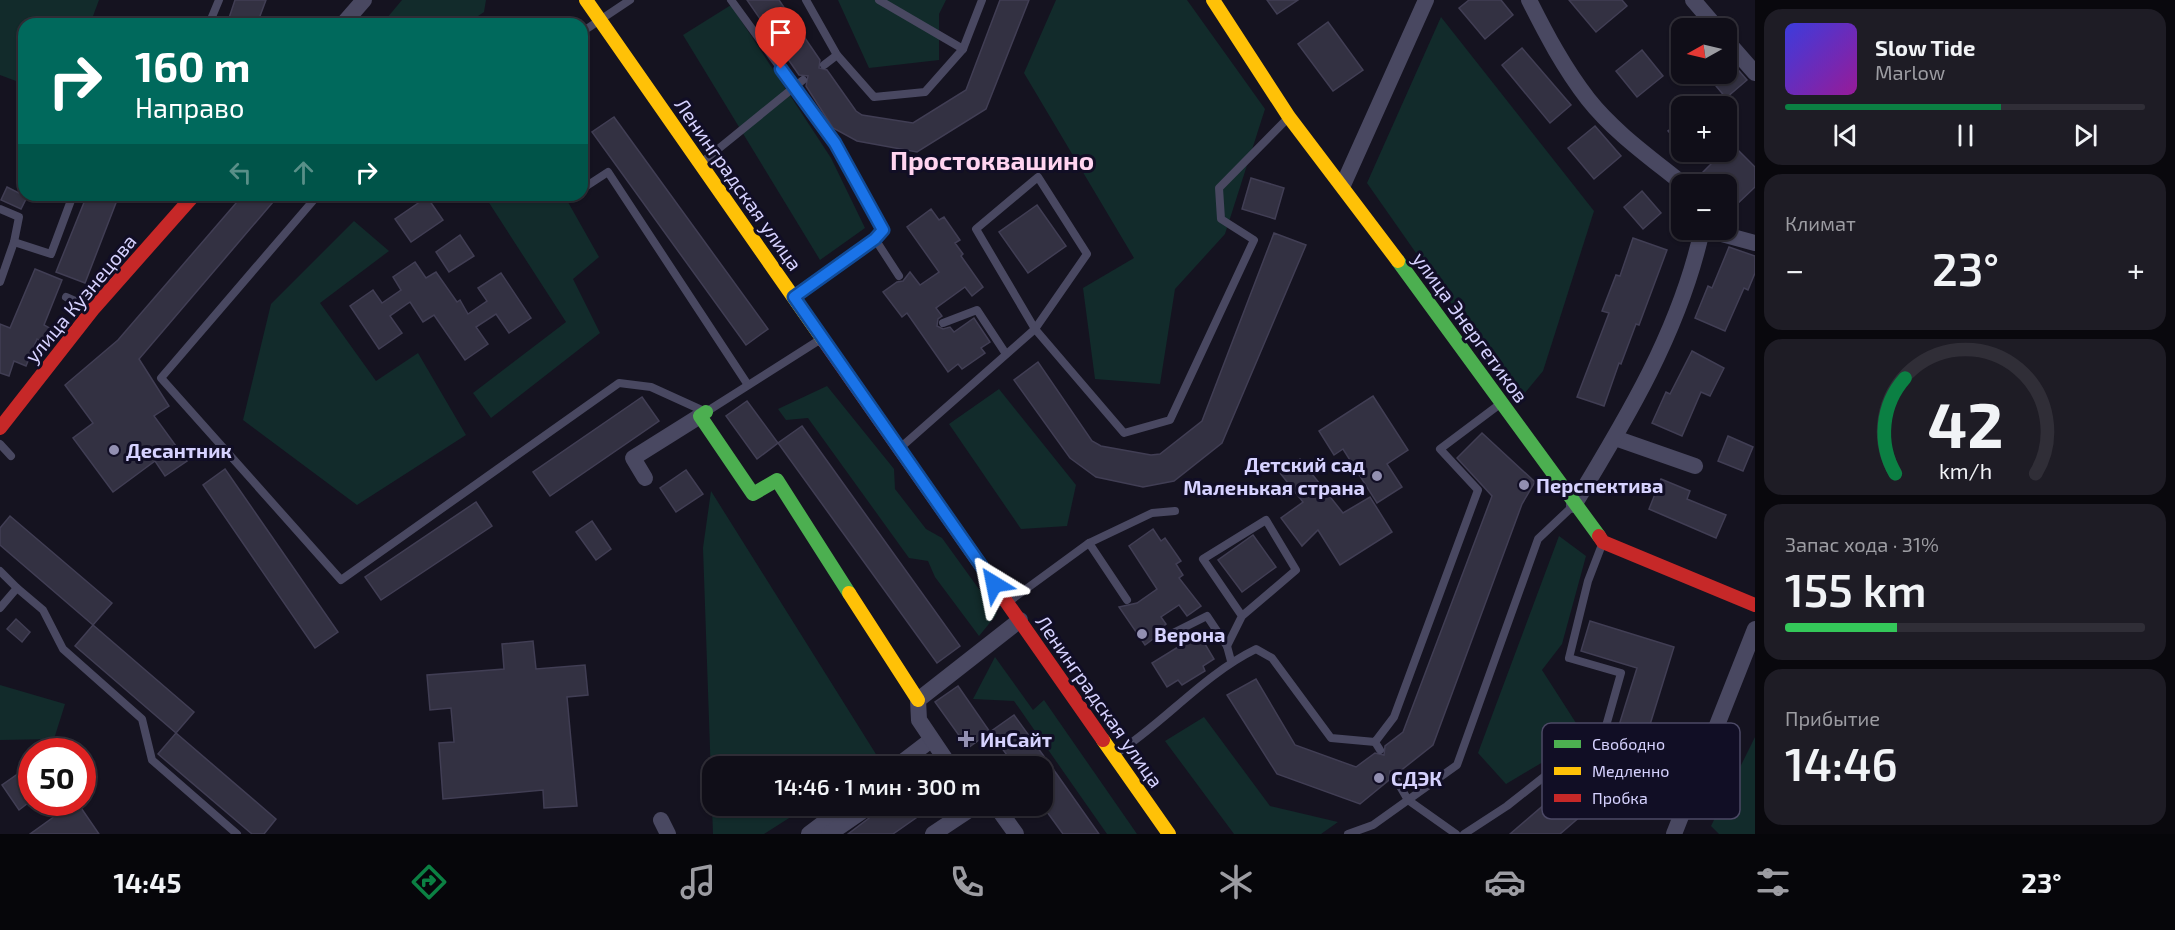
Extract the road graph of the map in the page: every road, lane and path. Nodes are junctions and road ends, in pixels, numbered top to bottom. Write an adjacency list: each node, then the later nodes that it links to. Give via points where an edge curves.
1 (219, 0): 13 (lane)
2 (364, 0): 14 (street)
3 (586, 0): 16 (street, Ленинградская улица)
4 (630, 0): 16 (lane)
5 (731, 0): 24 (lane)
6 (806, 0): 20 (lane)
7 (879, 0): 18 (lane)
8 (982, 0): 18 (lane)
9 (1213, 0): 25 (street, улица Энергетиков)
10 (1426, 0): 29 (street)
11 (1529, 0): 27 (street, via 1552,46 1588,100)
12 (1693, 0): 15 (street)
13 (212, 18)
14 (348, 18)
15 (1708, 18)
16 (600, 20): 17 (lane); 26 (street, Ленинградская улица)
17 (588, 28)
18 (963, 49): 20 (lane, via 925,92 874,97)
19 (1737, 53): 22 (street)
20 (837, 55): 21 (lane)
21 (824, 65)
22 (1755, 73)
23 (803, 80): 24 (lane)
24 (794, 86): 26 (lane); 35 (lane, via 835,143 883,230)
25 (1289, 117): 29 (street, улица Энергетиков); 45 (lane, via 1219,188 1221,219 1254,240 1170,420 1124,433)
26 (700, 163): 42 (street, Ленинградская улица)
27 (1671, 174)
28 (588, 185): 48 (lane, via 608,172)
29 (1342, 185): 49 (street, улица Энергетиков)
30 (71, 201): 37 (lane, via 51,254)
31 (189, 201): 43 (street, улица Кузнецова)
32 (313, 201): 50 (lane, via 161,378 341,580 620,383 651,387)
33 (0, 209): 37 (lane, via 19,217)
34 (1737, 238): 38 (street)
35 (875, 239): 39 (lane); 42 (lane)
36 (1702, 240): 52 (street, via 1671,329)
37 (14, 242): 40 (lane)
38 (1755, 243)
39 (899, 276)
40 (0, 282)
41 (66, 297): 43 (lane)
42 (794, 297): 46 (street, Ленинградская улица)
43 (94, 308): 51 (street, улица Кузнецова)
44 (943, 324): 47 (lane, via 977,310)
45 (1035, 329): 45 (lane, via 976,229 1038,177 1087,254); 47 (lane)
46 (822, 338): 48 (lane); 54 (street, Ленинградская улица)
47 (1006, 354): 54 (lane)
48 (748, 385): 50 (lane)
49 (1503, 402): 58 (street, улица Энергетиков); 73 (lane, via 1440,449 1478,490 1394,717 1377,746 1331,738 1272,658 1256,649)
50 (703, 414): 57 (street, via 633,458); 74 (street, via 753,494 777,480)
51 (0, 428)
52 (1615, 438): 56 (street); 58 (street)
53 (0, 444): 55 (lane)
54 (900, 448): 65 (street, Ленинградская улица)
55 (11, 456)
56 (1695, 466)
57 (645, 478)
58 (1574, 505): 60 (street, улица Энергетиков); 83 (lane, via 1538,539 1457,765)
59 (1175, 511): 61 (lane, via 1152,513)
60 (1603, 542): 66 (street, улица Энергетиков); 75 (lane, via 1588,581 1569,658 1620,673)
61 (1089, 543): 64 (lane); 65 (lane)
62 (0, 572): 63 (lane)
63 (17, 588): 67 (lane); 89 (lane, via 43,610 63,649 142,719 152,760)
64 (1127, 600)
65 (1007, 603): 69 (street, Ленинградская улица)
66 (1755, 605)
67 (0, 608)
68 (1242, 616): 68 (lane, via 1296,570 1266,520 1203,559); 72 (lane)
69 (1020, 620): 74 (street); 78 (street, Ленинградская улица)
70 (1755, 629): 76 (street)
71 (1165, 637): 72 (lane, via 1207,616)
72 (1227, 646): 73 (lane)
73 (1232, 661): 78 (lane, via 1141,738)
74 (918, 700): 77 (street, via 919,720)
75 (1607, 723)
76 (1718, 723)
77 (931, 740): 79 (street); 80 (street)
78 (1114, 755): 94 (street, Ленинградская улица)
79 (910, 756)
80 (943, 756)
81 (1394, 776): 83 (lane)
82 (1542, 778): 97 (lane)
83 (1407, 800): 95 (lane, via 1373,825); 96 (lane)
84 (833, 816): 90 (street)
85 (855, 816): 91 (street)
86 (960, 816): 92 (street)
87 (1003, 816): 93 (street)
88 (1680, 819): 98 (street)
89 (237, 834)
90 (809, 834)
91 (829, 834)
92 (933, 834)
93 (1016, 834)
94 (1169, 834)
95 (1348, 834)
96 (1456, 834)
97 (1464, 834)
98 (1674, 834)

